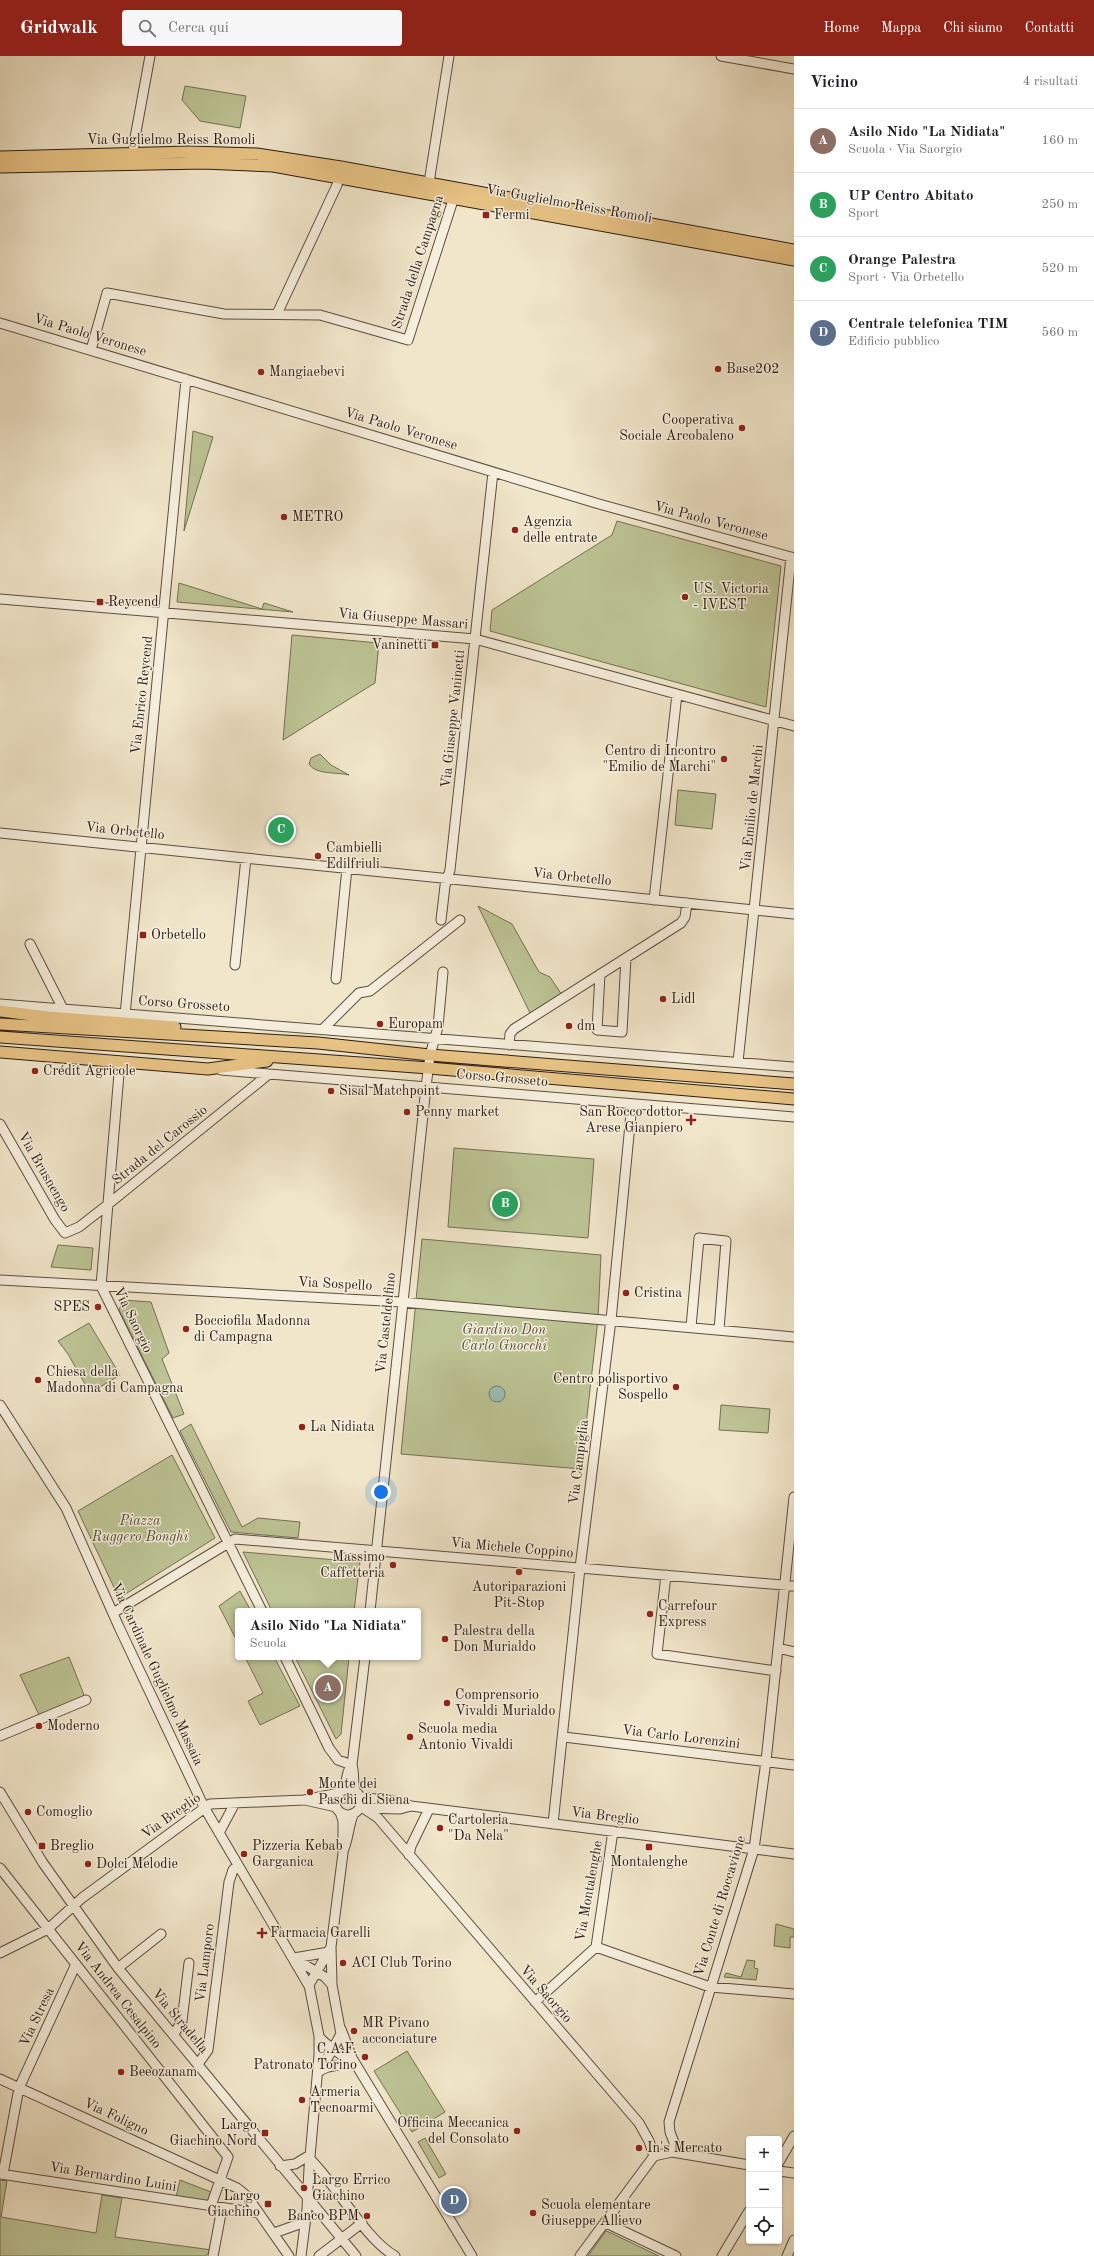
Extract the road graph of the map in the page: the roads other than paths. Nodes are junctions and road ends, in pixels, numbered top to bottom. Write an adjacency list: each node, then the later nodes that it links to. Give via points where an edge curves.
1 (150, 56): 6 (street)
2 (450, 56): 9 (street)
3 (721, 56): 4 (street)
4 (794, 69)
5 (0, 157): 6 (main road, Via Guglielmo Reiss Romoli)
6 (133, 158): 7 (main road, Via Guglielmo Reiss Romoli); 8 (main road, Via Guglielmo Reiss Romoli, via 238,153)
7 (0, 167)
8 (340, 172): 9 (main road, Via Guglielmo Reiss Romoli); 13 (street)
9 (428, 188): 10 (main road, Via Guglielmo Reiss Romoli)
10 (455, 193): 11 (main road, Via Guglielmo Reiss Romoli); 12 (main road, Via Guglielmo Reiss Romoli); 13 (street, Strada della Campagna, via 408,340 332,317)
11 (794, 250)
12 (794, 260)
13 (277, 314): 15 (street, Strada della Campagna, via 224,314 107,293)
14 (0, 323): 15 (street, Via Paolo Veronese)
15 (91, 350): 16 (street, Via Paolo Veronese)
16 (186, 379): 17 (street, Via Paolo Veronese); 20 (street, Via Enrico Reycend)
17 (493, 472): 18 (street, Via Paolo Veronese); 21 (street, Via Giuseppe Vaninetti)
18 (793, 558): 23 (street, Via Emilio de Marchi)
19 (0, 599): 20 (street, Via Giuseppe Massari)
20 (164, 613): 21 (street, Via Giuseppe Massari); 26 (street, Via Enrico Reycend)
21 (475, 639): 22 (street, Via Giuseppe Massari); 29 (street, Via Giuseppe Vaninetti, via 450,870)
22 (677, 694): 23 (street, Via Giuseppe Massari); 30 (street)
23 (775, 721): 24 (street, Via Giuseppe Massari); 32 (street, Via Emilio de Marchi)
24 (794, 726)
25 (0, 833): 26 (street, Via Orbetello)
26 (142, 847): 27 (street, Via Orbetello); 45 (street, Via Enrico Reycend)
27 (246, 858): 28 (street, Via Orbetello); 38 (street)
28 (347, 868): 29 (street, Via Orbetello); 41 (street)
29 (447, 878): 30 (street, Via Orbetello); 34 (street, Via Giuseppe Vaninetti)
30 (654, 900): 31 (street, Via Orbetello)
31 (687, 903): 32 (street, Via Orbetello); 37 (street, via 685,917 681,923)
32 (755, 910): 33 (street, Via Orbetello); 56 (street, Via Emilio de Marchi)
33 (794, 914)
34 (441, 920)
35 (460, 920): 47 (street, via 370,991 359,993)
36 (30, 944): 43 (street)
37 (626, 958): 40 (street); 40 (street, via 622,1032 597,1030)
38 (235, 964)
39 (443, 972): 49 (street)
40 (600, 974): 51 (street, via 512,1031)
41 (336, 979)
42 (0, 1004): 43 (street, Corso Grosseto)
43 (63, 1009): 45 (street, Corso Grosseto)
44 (0, 1011): 50 (main road, Corso Grosseto, via 283,1037)
45 (125, 1015): 47 (street, Corso Grosseto)
46 (0, 1024): 50 (main road, Corso Grosseto)
47 (323, 1029): 49 (street, Corso Grosseto)
48 (0, 1037): 54 (main road, Corso Grosseto)
49 (436, 1038): 51 (street, Corso Grosseto); 53 (street, Via Casteldelfino)
50 (314, 1043): 53 (main road, Corso Grosseto)
51 (509, 1044): 56 (street, Corso Grosseto)
52 (0, 1052): 55 (main road, Corso Grosseto)
53 (430, 1055): 58 (street, Via Casteldelfino); 61 (main road, Corso Grosseto)
54 (295, 1058): 58 (main road, Corso Grosseto); 59 (main road, Corso Grosseto)
55 (120, 1062): 59 (main road, Corso Grosseto); 67 (street, Via Saorgio)
56 (738, 1062): 57 (street, Corso Grosseto)
57 (794, 1067)
58 (429, 1068): 62 (street, Via Casteldelfino); 63 (main road, Corso Grosseto)
59 (208, 1069): 60 (street, Corso Grosseto)
60 (269, 1074): 62 (street, Corso Grosseto); 67 (street, Strada del Carossio)
61 (794, 1084)
62 (426, 1087): 64 (street, Corso Grosseto); 71 (street, Via Casteldelfino)
63 (794, 1099)
64 (632, 1104): 65 (street, Corso Grosseto); 72 (street, Via Campiglia)
65 (794, 1117)
66 (0, 1124): 68 (street, Via Brusnengo)
67 (106, 1206): 68 (street, Strada del Carossio, via 79,1227); 70 (street, Via Saorgio)
68 (65, 1233)
69 (0, 1280): 70 (street, Via Sospello)
70 (101, 1286): 71 (street, Via Sospello); 78 (street, Via Saorgio)
71 (402, 1302): 72 (street, Via Sospello); 79 (street, Via Casteldelfino)
72 (611, 1320): 73 (street, Via Sospello); 80 (street, Via Campiglia)
73 (691, 1327): 74 (street, Via Sospello); 74 (street, via 699,1238 726,1241)
74 (719, 1330): 75 (street, Via Sospello)
75 (794, 1337)
76 (0, 1405): 85 (street, Via Cardinale Guglielmo Massaia, via 66,1508)
77 (794, 1497): 82 (street, Via Conte di Roccavione)
78 (229, 1543): 79 (street, Via Michele Coppino, via 235,1539); 83 (street, Via Saorgio); 85 (street)
79 (376, 1551): 80 (street, Via Michele Coppino); 84 (street, Via Casteldelfino)
80 (580, 1568): 81 (street, Via Michele Coppino); 93 (street, Via Campiglia)
81 (666, 1576): 82 (street, Via Michele Coppino); 90 (street, via 657,1654)
82 (789, 1586): 86 (street, Via Conte di Roccavione)
83 (261, 1608)
84 (370, 1608)
85 (112, 1613): 103 (street, Via Cardinale Guglielmo Massaia)
86 (778, 1648): 87 (street); 90 (street, Via Conte di Roccavione)
87 (794, 1652)
88 (286, 1660): 95 (street, via 329,1748 338,1760)
89 (364, 1660): 95 (street)
90 (776, 1671): 94 (street, Via Conte di Roccavione)
91 (86, 1700): 92 (street)
92 (0, 1736)
93 (564, 1737): 94 (street, Via Carlo Lorenzini); 107 (street, Via Campiglia)
94 (766, 1761): 96 (street, Via Carlo Lorenzini); 110 (street, Via Conte di Roccavione)
95 (352, 1765): 97 (street); 99 (street, via 354,1788)
96 (794, 1765)
97 (341, 1791): 99 (street); 100 (street, Via Breglio); 105 (street, via 335,1800)
98 (0, 1792): 116 (street, Via Stradella, via 42,1863)
99 (358, 1795): 102 (street, Via Breglio); 106 (street)
100 (304, 1800): 101 (street, Via Breglio); 105 (street, Via Breglio)
101 (235, 1802): 103 (street, Via Breglio, via 210,1804); 109 (street)
102 (411, 1806): 104 (street, Via Breglio); 106 (street, Via Breglio, via 400,1809)
103 (204, 1807): 109 (street, Via Cardinale Guglielmo Massaia); 116 (street, Via Breglio)
104 (429, 1809): 107 (street, Via Breglio); 113 (street)
105 (338, 1810): 106 (street, via 347,1815); 111 (street, via 342,1821)
106 (359, 1810): 111 (street, via 350,1820 348,1842); 113 (street, Via Saorgio, via 374,1814)
107 (553, 1824): 108 (street, Via Breglio)
108 (613, 1831): 110 (street, Via Breglio); 119 (street, Via Montalenghe)
109 (219, 1833): 114 (street, Via Cardinale Guglielmo Massaia)
110 (754, 1849): 112 (street, Via Breglio); 128 (street, Via Conte di Roccavione)
111 (343, 1853): 120 (street)
112 (794, 1854)
113 (409, 1855): 130 (street, Via Saorgio)
114 (238, 1865): 122 (street, Via Cardinale Guglielmo Massaia); 136 (street, Via Lamporo, via 229,1882 208,2050)
115 (0, 1868): 117 (street, Via Andrea Cesalpino)
116 (72, 1906): 117 (street, Via Breglio); 125 (street, Via Stradella)
117 (48, 1929): 121 (street, Via Breglio); 123 (street, Via Andrea Cesalpino)
118 (161, 1934): 125 (street)
119 (596, 1947): 128 (street); 130 (street, Via Montalenghe)
120 (330, 1949): 122 (street); 126 (street); 127 (street)
121 (0, 1953)
122 (292, 1957): 126 (street, Via Cardinale Guglielmo Massaia); 126 (street, Via Cardinale Guglielmo Massaia)
123 (76, 1964): 140 (street, Via Stresa); 151 (street, Via Andrea Cesalpino, via 228,2157)
124 (189, 1964): 132 (street, via 182,2021)
125 (118, 1968): 132 (street, Via Stradella)
126 (314, 1981): 127 (street); 133 (street)
127 (332, 1986): 131 (street)
128 (710, 1987): 129 (street); 142 (street, Via Conte di Roccavione, via 669,2122 675,2145)
129 (794, 1994)
130 (535, 2002): 143 (street, Via Saorgio, via 639,2123)
131 (341, 2029): 134 (street); 137 (street, via 349,2052)
132 (174, 2034): 136 (street, Via Stradella)
133 (319, 2036): 134 (street, via 323,2042); 138 (street)
134 (333, 2044): 135 (street); 138 (street)
135 (352, 2062): 137 (street); 138 (street, via 328,2067)
136 (198, 2064): 147 (street, Via Stradella)
137 (361, 2072): 169 (street)
138 (319, 2074): 144 (street)
139 (0, 2079): 140 (street, Via Foligno)
140 (19, 2088): 150 (street, Via Stresa); 151 (street, Via Foligno)
141 (794, 2136): 145 (street)
142 (672, 2152): 143 (street); 146 (street)
143 (654, 2156): 159 (street)
144 (310, 2157): 147 (street, via 295,2164); 152 (street); 158 (street)
145 (782, 2157)
146 (746, 2164)
147 (280, 2166): 152 (street, Via Stradella)
148 (782, 2171): 149 (street)
149 (794, 2173)
150 (2, 2174): 153 (street, Via Bernardino Luini)
151 (220, 2181): 153 (street); 155 (street, via 237,2188)
152 (308, 2198): 157 (street); 161 (street, Via Stradella)
153 (212, 2206): 154 (street, Via Bernardino Luini)
154 (222, 2208): 155 (street, Via Bernardino Luini); 163 (street)
155 (259, 2213): 160 (street)
156 (746, 2216): 172 (street)
157 (305, 2222): 160 (street); 165 (street)
158 (362, 2223): 161 (street); 168 (street, via 386,2250)
159 (606, 2223): 170 (street); 171 (street)
160 (274, 2233): 164 (street)
161 (342, 2239): 166 (street); 167 (street, Via Stradella)
162 (794, 2240): 173 (street)
163 (213, 2256)
164 (289, 2256)
165 (301, 2256)
166 (319, 2256)
167 (356, 2256)
168 (395, 2256)
169 (472, 2256)
170 (580, 2256)
171 (676, 2256)
172 (722, 2256)
173 (787, 2256)

